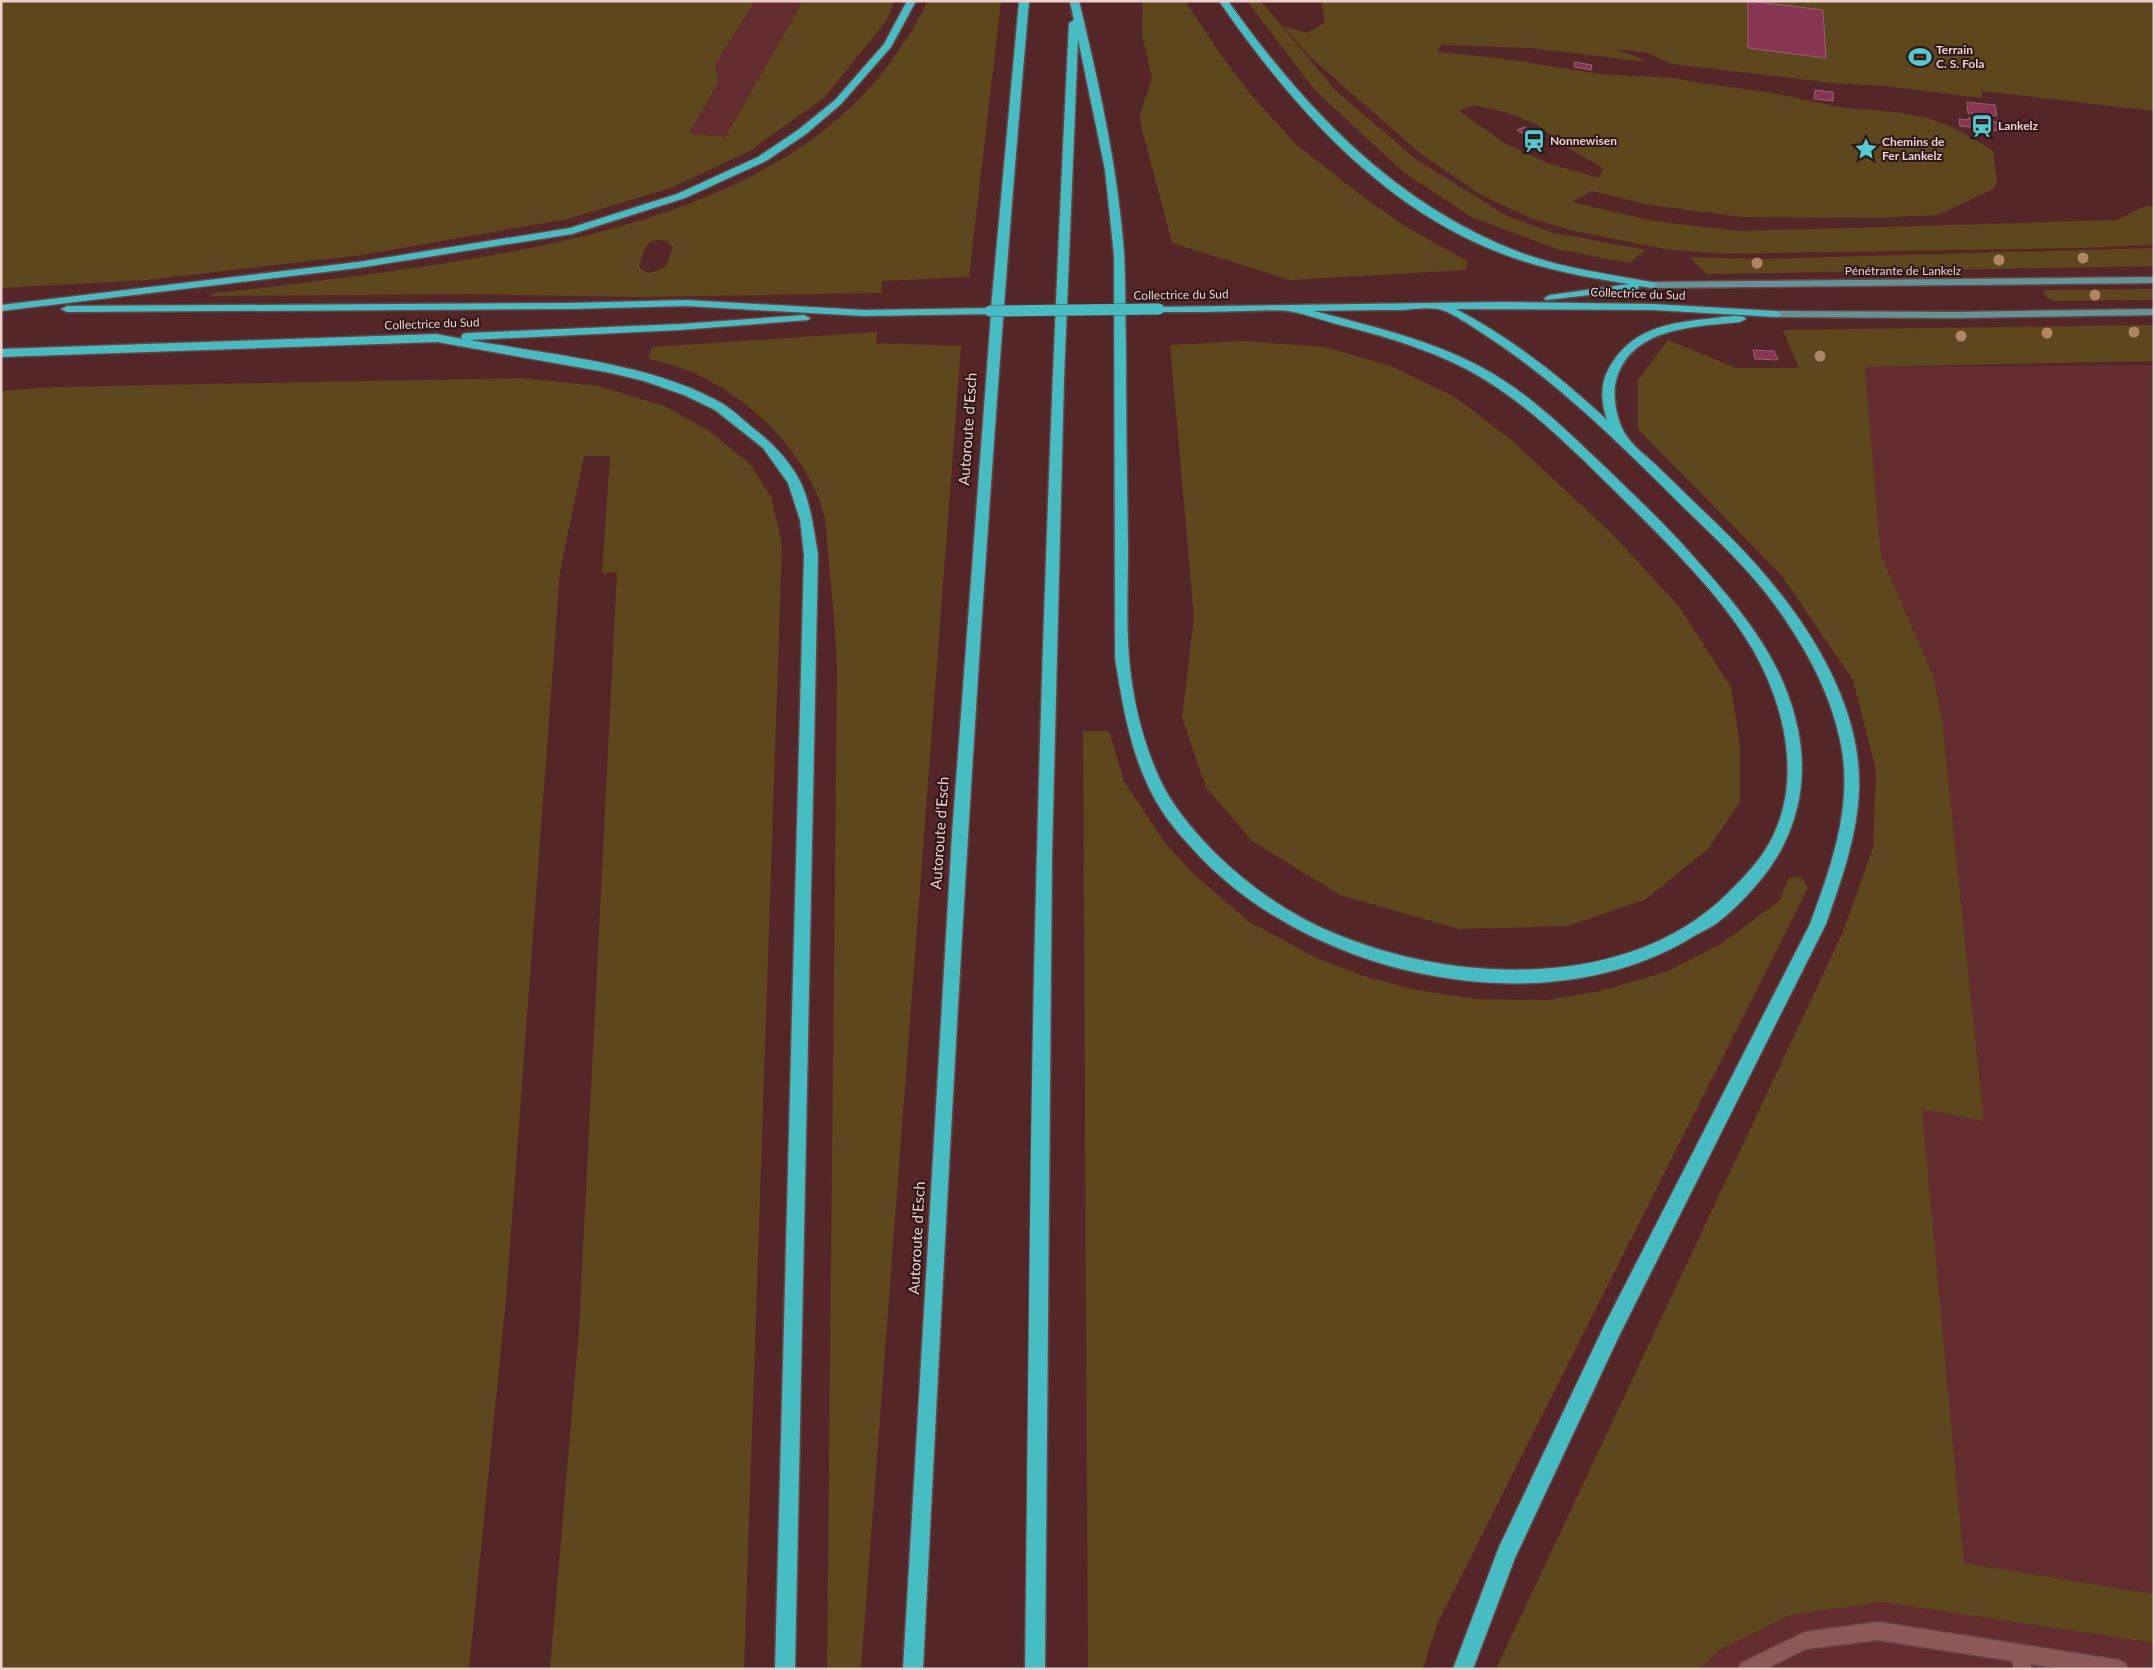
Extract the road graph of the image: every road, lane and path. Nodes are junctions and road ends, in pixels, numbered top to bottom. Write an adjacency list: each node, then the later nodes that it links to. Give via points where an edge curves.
1 (912, 1): 10 (highway, via 888,45 838,102 762,159 681,196 572,231 358,265)
2 (1024, 1): 19 (highway, Autoroute d'Esch, via 980,521 951,952)
3 (1223, 1): 6 (highway, via 1298,98 1373,172 1413,202 1454,227 1515,254 1569,270)
4 (1075, 2): 9 (highway, via 1110,170 1119,256 1122,658 1141,752 1161,796 1187,834 1227,874 1277,911 1331,940 1396,962 1456,973 1517,977 1572,973 1661,949 1708,923 1743,893 1772,855 1789,818 1797,777 1791,730 1779,689 1752,638 1668,535 1570,440 1496,380 1423,345); 20 (highway, via 1054,518 1042,973)
5 (2154, 280): 6 (main road, Pénétrante de Lankelz)
6 (1652, 285): 8 (highway, Collectrice du Sud)
7 (1440, 305): 8 (highway, Collectrice du Sud); 9 (highway, Collectrice du Sud); 16 (highway, via 1546,373)
8 (1499, 305): 13 (highway, Collectrice du Sud, via 1653,307)
9 (1288, 307): 12 (highway, Collectrice du Sud, bridge)
10 (1, 309): 12 (highway, Collectrice du Sud, via 686,303)
11 (2154, 312): 13 (main road)
12 (864, 313): 14 (highway, Collectrice du Sud, via 680,327)
13 (1776, 314): 16 (highway, via 1663,328 1643,337 1616,363 1609,384 1609,405)
14 (436, 338): 15 (highway, Collectrice du Sud); 18 (highway, via 648,378 719,407 767,445 794,482 806,520 811,555)
15 (1, 353)
16 (1622, 439): 21 (highway, via 1750,566 1794,623 1821,667 1838,707 1848,747 1852,793 1836,876 1818,924 1612,1330 1506,1554)
17 (2021, 1661): 22 (lane, via 1878,1631 1805,1641); 23 (lane)
18 (785, 1669)
19 (913, 1669)
20 (1035, 1669)
21 (1463, 1669)
22 (1747, 1669)
23 (2119, 1669)

